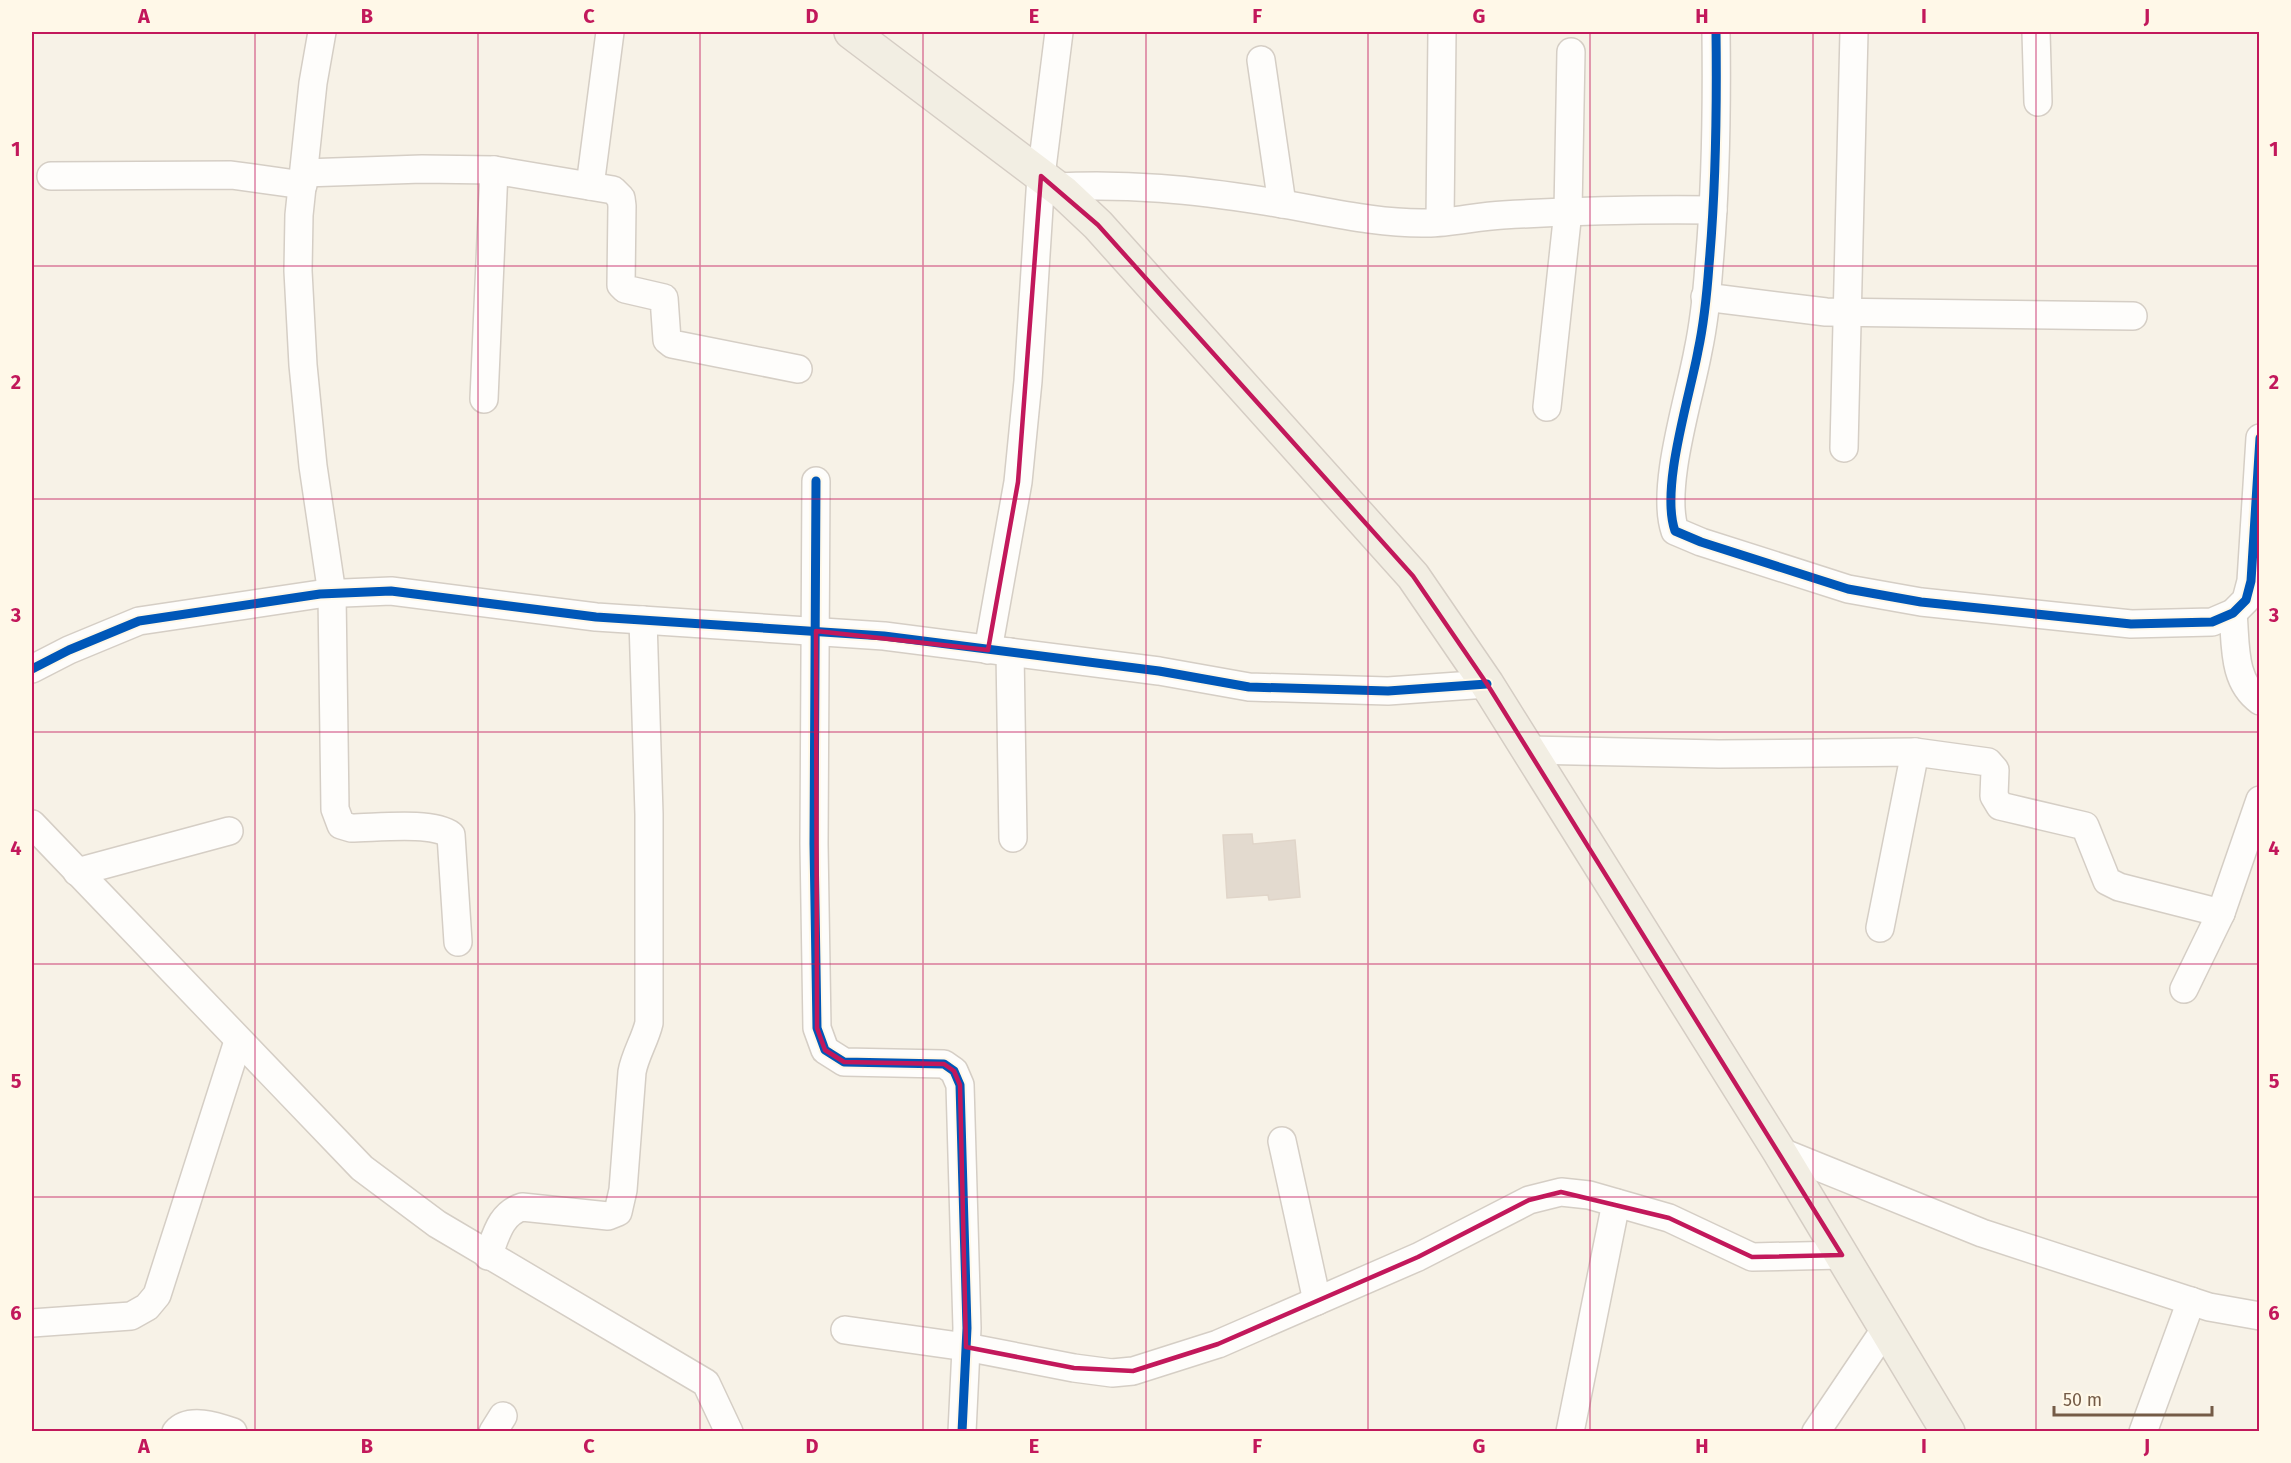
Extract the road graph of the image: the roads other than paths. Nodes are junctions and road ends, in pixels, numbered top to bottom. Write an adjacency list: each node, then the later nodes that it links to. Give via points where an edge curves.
1 (322, 32): 14 (street)
2 (610, 32): 16 (street)
3 (851, 32): 15 (main road)
4 (1059, 32): 15 (street)
5 (1442, 32): 20 (street)
6 (1716, 32): 18 (street, via 1718,127)
7 (1854, 32): 22 (street)
8 (2036, 32): 11 (street)
9 (1571, 52): 19 (street)
10 (1261, 60): 17 (street)
11 (2038, 102)
12 (494, 170): 14 (street, via 422,169); 16 (street); 25 (street)
13 (51, 176): 14 (street, via 231,175)
14 (303, 179): 30 (street, via 298,271 303,365)
15 (1049, 181): 17 (street, via 1161,186); 34 (street); 36 (main road, via 1098,225 1413,576)
16 (590, 186): 24 (street, via 613,190 621,198 621,285 625,290 664,298 665,333 672,344)
17 (1282, 204): 20 (street, via 1341,216)
18 (1713, 210): 19 (street); 21 (street)
19 (1568, 211): 20 (street); 26 (street)
20 (1440, 221)
21 (1706, 297): 22 (street); 31 (street, via 1699,350 1680,429 1672,498 1675,531 1848,589 1921,602 2131,624 2212,622)
22 (1847, 312): 23 (street); 28 (street)
23 (2133, 316)
24 (798, 369)
25 (484, 399)
26 (1547, 407)
27 (2259, 438): 31 (street, via 2251,581 2246,600)
28 (1844, 448)
29 (816, 481): 33 (street)
30 (332, 594): 32 (street, via 391,591); 35 (street, via 139,621); 47 (street, via 335,809 341,825 351,828 422,828 444,830 452,835)
31 (2233, 613): 37 (street, via 2240,679 2247,692)
32 (643, 620): 33 (street); 54 (street, via 649,814 649,1023 634,1059 618,1212 608,1216 522,1207 503,1219)
33 (816, 632): 34 (street, via 884,636); 61 (street, via 814,844 818,1028 825,1050 844,1062 944,1064 954,1071 960,1085)
34 (999, 651): 36 (street, via 1250,687 1388,691); 43 (street)
35 (32, 669)
36 (1487, 684): 38 (main road)
37 (2259, 701)
38 (1528, 750): 39 (street); 51 (main road)
39 (1915, 752): 45 (street, via 1988,762 1995,770 1994,796 2000,806 2085,826 2107,881); 46 (street)
40 (2259, 800): 45 (street)
41 (32, 824): 44 (street)
42 (229, 831): 44 (street)
43 (1013, 838)
44 (76, 872): 49 (street)
45 (2221, 913): 48 (street)
46 (1880, 928)
47 (458, 942)
48 (2184, 989)
49 (238, 1041): 54 (street, via 362,1168); 58 (street, via 157,1295 147,1307 131,1316)
50 (1282, 1141): 55 (street)
51 (1779, 1150): 53 (main road); 56 (street, via 1982,1233)
52 (1616, 1203): 53 (street, via 1669,1218 1752,1257); 55 (street, via 1562,1192 1529,1200 1418,1257); 66 (street)
53 (1842, 1255): 59 (main road)
54 (488, 1256): 64 (street, via 706,1383)
55 (1317, 1301): 61 (street, via 1218,1344 1133,1371 1112,1373 1074,1368)
56 (2191, 1301): 57 (street); 69 (street)
57 (2259, 1316)
58 (32, 1323)
59 (1886, 1328): 67 (street); 68 (main road)
60 (845, 1330): 61 (street)
61 (966, 1347): 65 (street)
62 (176, 1431): 63 (street, via 181,1426 197,1424)
63 (232, 1431)
64 (729, 1431)
65 (962, 1431)
66 (1570, 1431)
67 (1816, 1431)
68 (1948, 1431)
69 (2143, 1431)

